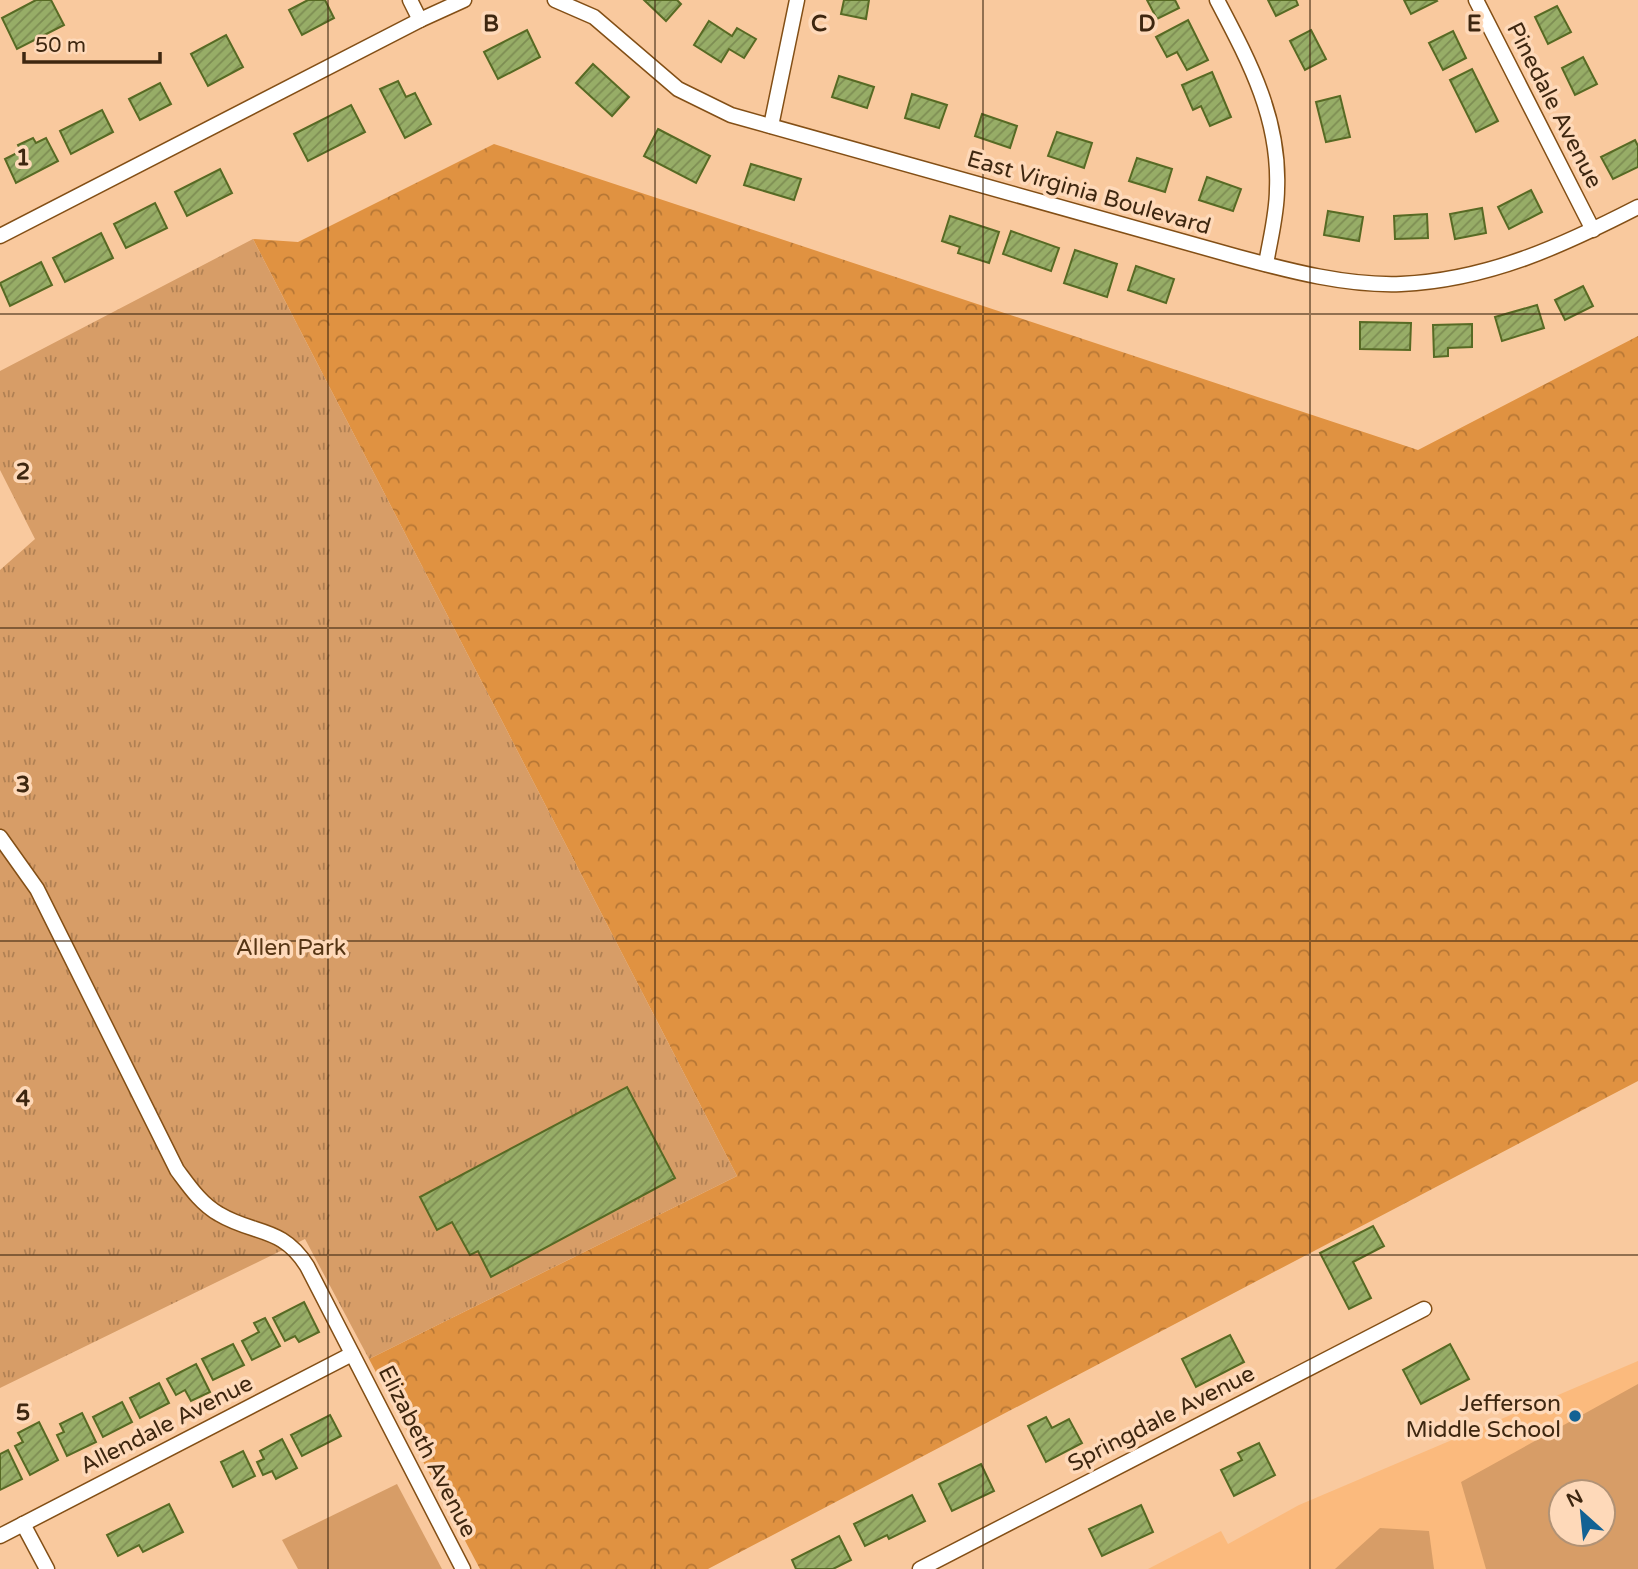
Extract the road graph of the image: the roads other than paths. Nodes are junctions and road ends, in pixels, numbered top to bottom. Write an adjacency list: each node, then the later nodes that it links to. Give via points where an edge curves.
1 (410, 0): 7 (street)
2 (464, 0): 7 (street)
3 (555, 0): 8 (street, East Virginia Boulevard, via 594,17 650,67 704,104)
4 (797, 0): 8 (street)
5 (1217, 0): 12 (street, via 1258,82 1275,140 1278,192)
6 (1476, 0): 10 (street, Pinedale Avenue)
7 (420, 20): 11 (street)
8 (771, 126): 12 (street, East Virginia Boulevard)
9 (1638, 207): 10 (street, East Virginia Boulevard)
10 (1594, 230): 12 (street, East Virginia Boulevard, via 1503,267 1399,284 1355,281)
11 (0, 236)
12 (1266, 264)
13 (0, 838): 15 (street, Elizabeth Avenue, via 37,889 177,1170 219,1215 286,1240 297,1250)
14 (1424, 1309): 20 (street, Springdale Avenue)
15 (352, 1354): 16 (street, Allendale Avenue); 19 (street, Elizabeth Avenue)
16 (23, 1524): 17 (street, Allendale Avenue); 18 (street)
17 (0, 1536)
18 (47, 1569)
19 (463, 1569)
20 (920, 1569)

